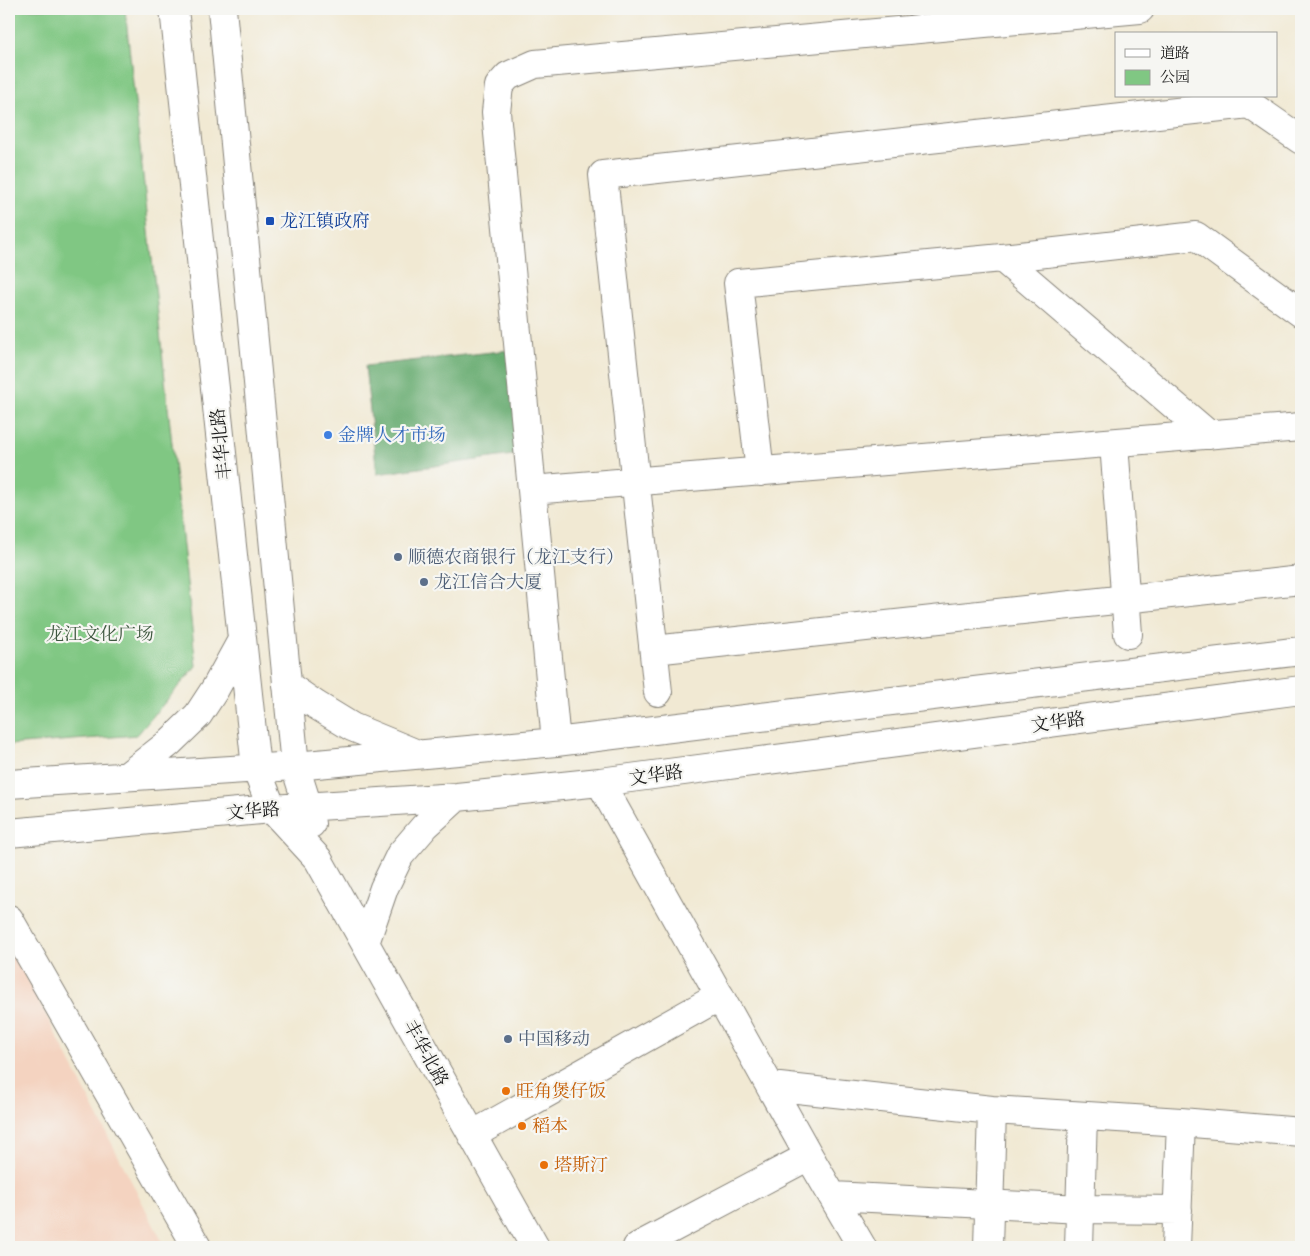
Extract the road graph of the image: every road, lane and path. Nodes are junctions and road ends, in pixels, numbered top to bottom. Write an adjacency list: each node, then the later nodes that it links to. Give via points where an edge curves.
1 (174, 9): 17 (street, 丰华北路)
2 (222, 9): 20 (street, 丰华北路)
3 (1140, 9): 13 (street, via 535,64 508,76 499,86 496,112)
4 (1249, 100): 5 (street); 12 (street, via 603,175)
5 (1301, 140)
6 (1002, 258): 7 (street, via 1196,236); 9 (street); 11 (street, via 738,283)
7 (1301, 313)
8 (1301, 427): 9 (street)
9 (1209, 435): 10 (street)
10 (1114, 443): 11 (street); 15 (street)
11 (760, 472): 12 (street)
12 (636, 482): 13 (street); 18 (street)
13 (532, 490): 23 (street)
14 (1301, 580): 15 (street)
15 (1125, 599): 16 (street); 18 (street)
16 (1128, 634)
17 (242, 640): 26 (street, 丰华北路); 27 (street, via 198,715)
18 (654, 650): 22 (street)
19 (1301, 651): 23 (street)
20 (287, 686): 24 (street, via 352,727); 25 (street, 丰华北路)
21 (1301, 690): 28 (street, 文华路)
22 (658, 692)
23 (556, 742): 24 (street)
24 (418, 755): 25 (street)
25 (295, 766): 26 (street); 31 (street, 丰华北路)
26 (256, 768): 27 (street); 32 (street, 丰华北路)
27 (127, 776): 29 (street)
28 (600, 782): 30 (street, 文华路); 37 (street)
29 (9, 784)
30 (457, 798): 31 (street, 文华路); 36 (street, via 425,826 400,855 384,888)
31 (308, 806): 32 (street, 文华路); 34 (street, 丰华北路)
32 (272, 809): 33 (street, 文华路); 34 (street, 丰华北路)
33 (9, 833)
34 (318, 860): 36 (street, 丰华北路)
35 (9, 919): 49 (street)
36 (365, 943): 43 (street, 丰华北路)
37 (720, 996): 38 (street); 43 (street)
38 (770, 1086): 39 (street); 44 (street)
39 (992, 1110): 40 (street); 46 (street)
40 (1083, 1116): 41 (street); 47 (street)
41 (1181, 1122): 42 (street); 48 (street)
42 (1301, 1132)
43 (472, 1135): 50 (street, 丰华北路)
44 (809, 1156): 45 (street); 51 (street)
45 (832, 1196): 46 (street); 52 (street)
46 (988, 1204): 47 (street); 53 (street)
47 (1081, 1209): 48 (street); 54 (street)
48 (1178, 1210): 55 (street)
49 (197, 1247)
50 (535, 1247)
51 (637, 1247)
52 (862, 1247)
53 (988, 1247)
54 (1079, 1247)
55 (1176, 1247)

